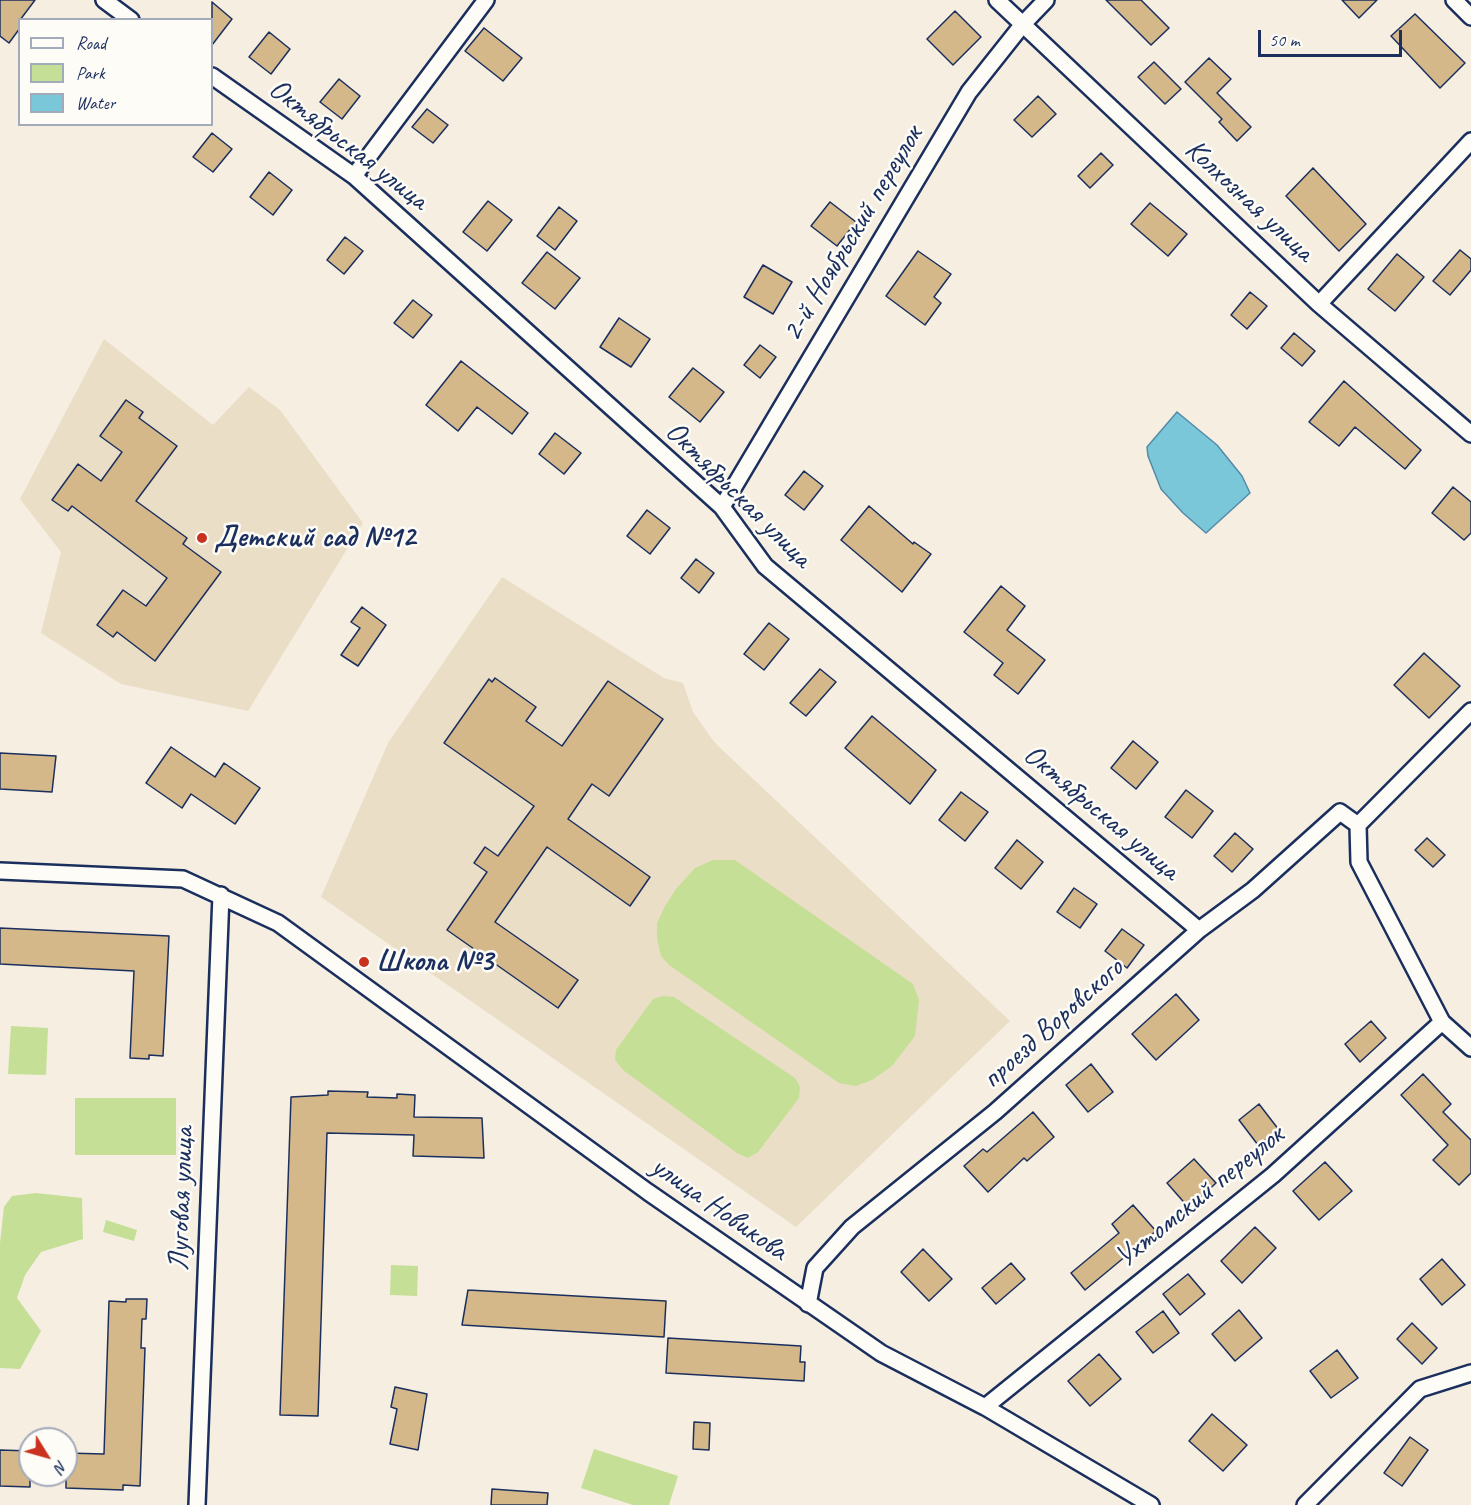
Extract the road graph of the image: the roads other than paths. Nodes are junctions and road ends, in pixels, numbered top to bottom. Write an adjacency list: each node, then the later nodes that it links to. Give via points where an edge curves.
1 (104, 0): 7 (street)
2 (486, 0): 11 (street)
3 (997, 0): 8 (street, Колхозная улица)
4 (1046, 0): 8 (street, 2-й Ноябрьский переулок)
5 (1455, 0): 6 (street)
6 (1471, 17)
7 (128, 18)
8 (1023, 24): 12 (street, Колхозная улица); 14 (street, 2-й Ноябрьский переулок, via 969,92)
9 (213, 77): 11 (street, Октябрьская улица)
10 (1471, 141): 12 (street)
11 (354, 176): 14 (street, Октябрьская улица)
12 (1319, 304): 13 (street, Колхозная улица)
13 (1471, 434)
14 (722, 507): 19 (street, Октябрьская улица, via 765,566)
15 (1471, 711): 16 (street)
16 (1358, 825): 19 (street, проезд Воровского, via 1341,812 1253,890); 20 (street, via 1359,862)
17 (0, 871): 18 (street, улица Новикова, via 183,879)
18 (220, 895): 22 (street, улица Новикова, via 278,923); 25 (street, Луговая улица)
19 (1199, 930): 22 (street, проезд Воровского, via 995,1112 852,1227 815,1268)
20 (1442, 1022): 21 (street); 24 (street, Ухтомский переулок, via 1273,1175)
21 (1471, 1048)
22 (808, 1304): 24 (street, улица Новикова, via 881,1353)
23 (1471, 1373): 27 (street, via 1420,1389)
24 (985, 1407): 26 (street, улица Новикова)
25 (197, 1505)
26 (1151, 1505)
27 (1305, 1505)

